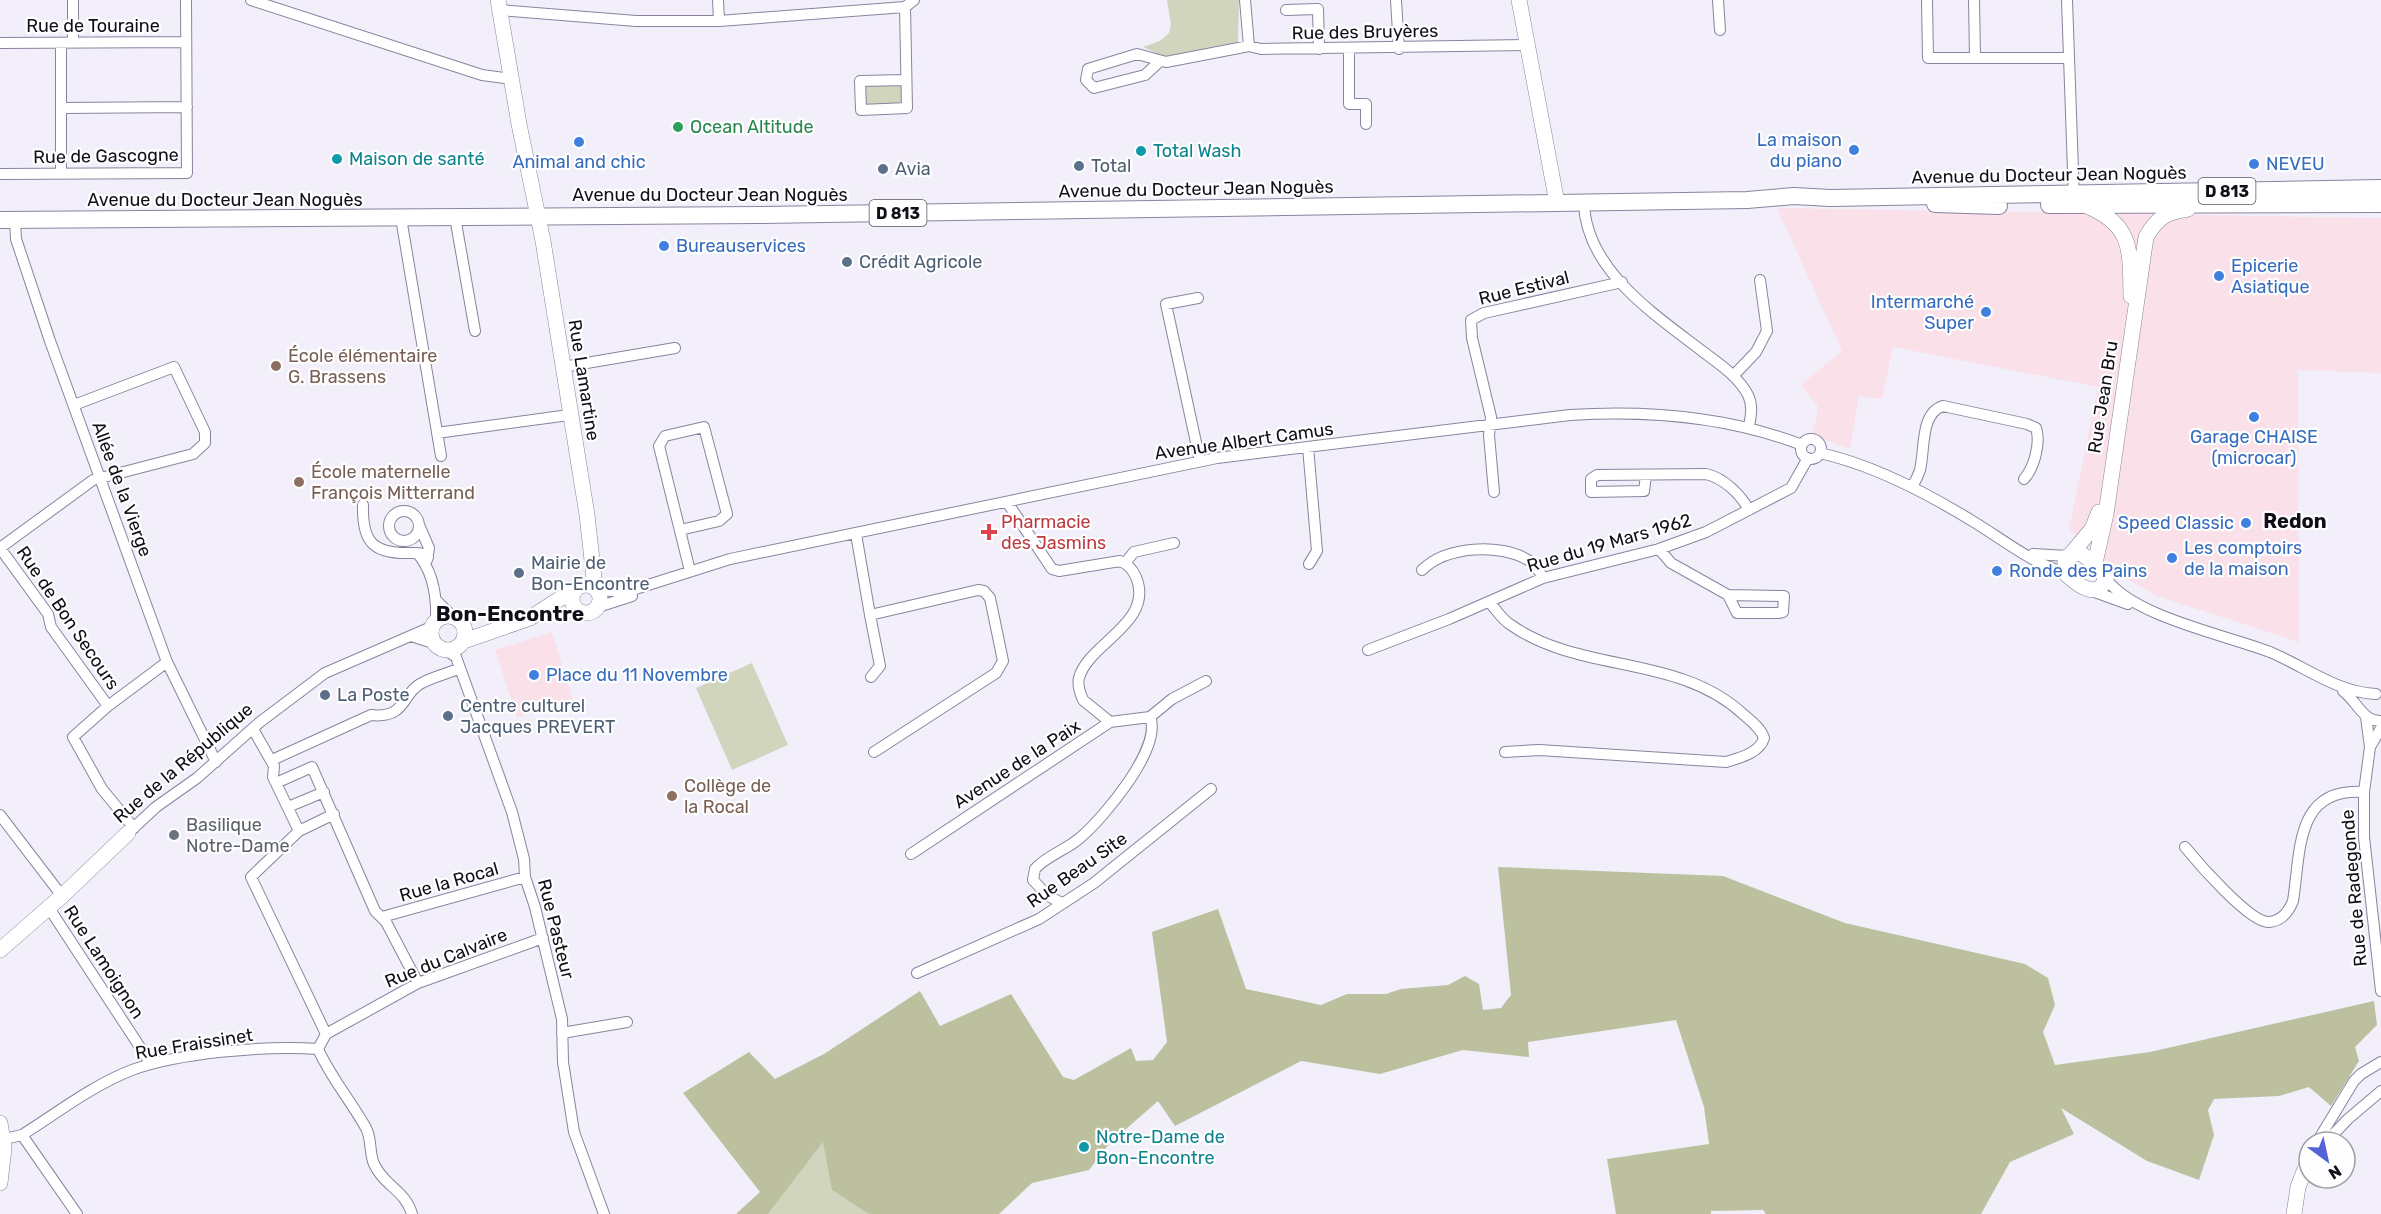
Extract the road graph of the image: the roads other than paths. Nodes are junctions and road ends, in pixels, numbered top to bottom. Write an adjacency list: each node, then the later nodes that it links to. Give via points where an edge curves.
1 (73, 0): 19 (street)
2 (186, 0): 17 (street, Rue de Gascogne)
3 (251, 0): 29 (street, via 482,75)
4 (718, 0): 15 (street)
5 (1245, 0): 22 (street)
6 (1396, 0): 24 (street)
7 (1519, 0): 21 (street)
8 (1718, 0): 16 (street)
9 (1927, 0): 26 (street, via 1928,58)
10 (1974, 0): 26 (street)
11 (2067, 0): 27 (street)
12 (909, 3): 15 (street); 30 (street)
13 (499, 5): 15 (street, via 636,21); 29 (street, Rue Lamartine)
14 (1286, 10): 23 (street, via 1318,9)
15 (719, 21)
16 (1720, 30)
17 (186, 42): 19 (street, Rue de Touraine); 31 (street, Rue de Gascogne)
18 (61, 43): 19 (street, Rue de Touraine); 20 (street, Rue de Touraine); 32 (street)
19 (73, 43)
20 (0, 44)
21 (1529, 45): 24 (street, Rue des Bruyères); 41 (street)
22 (1249, 46): 23 (street, Rue des Bruyères, via 1261,50); 28 (street, Rue des Bruyères)
23 (1319, 49): 25 (street, Rue des Bruyères)
24 (1399, 49): 25 (street, Rue des Bruyères)
25 (1349, 50): 33 (street, via 1349,104 1366,104)
26 (1975, 58): 27 (street)
27 (2069, 58): 40 (street)
28 (1159, 62): 28 (street, via 1137,54 1123,56 1088,69 1086,80 1094,88 1145,75)
29 (512, 79): 45 (street, Rue Lamartine)
30 (906, 80): 30 (street, via 905,109 861,110 860,81)
31 (187, 107): 32 (street); 35 (street, Rue de Gascogne, via 187,172)
32 (61, 108): 35 (street)
33 (1366, 124)
34 (0, 174): 35 (street, Rue de Gascogne)
35 (61, 174)
36 (2381, 188): 37 (main road, Avenue du Docteur Jean Noguès / D 813)
37 (2192, 192): 38 (main road, Avenue du Docteur Jean Noguès / D 813); 42 (street)
38 (2105, 194): 40 (main road, Avenue du Docteur Jean Noguès / D 813); 42 (street)
39 (1584, 202): 40 (main road, Avenue du Docteur Jean Noguès / D 813, via 1781,198 1794,202 1862,197); 41 (main road, Avenue du Docteur Jean Noguès / D 813); 52 (street, via 1589,235)
40 (2078, 202): 42 (main road, Avenue du Docteur Jean Noguès / D 813); 50 (street, Rue Jean Bru, via 2115,220)
41 (1557, 203): 45 (main road, Avenue du Docteur Jean Noguès / D 813)
42 (2135, 204): 44 (main road, Avenue du Docteur Jean Noguès / D 813); 49 (street, Rue Jean Bru, via 2145,215); 50 (street, Rue Jean Bru, via 2125,220)
43 (2381, 204): 44 (main road, Avenue du Docteur Jean Noguès / D 813)
44 (2221, 205): 49 (street, via 2165,214)
45 (539, 216): 46 (main road, Avenue du Docteur Jean Noguès / D 813); 57 (street, Rue Lamartine)
46 (455, 217): 47 (main road, Avenue du Docteur Jean Noguès / D 813); 55 (street)
47 (401, 218): 48 (main road, Avenue du Docteur Jean Noguès / D 813); 63 (street)
48 (8, 220): 59 (street, Allée de la Vierge)
49 (2146, 237): 54 (street, Rue Jean Bru)
50 (2128, 248): 54 (street, Rue Jean Bru)
51 (1760, 280): 58 (street, via 1767,331 1755,352)
52 (1622, 282): 58 (street, via 1646,308); 61 (street, Rue Estival, via 1484,312 1473,318 1469,324)
53 (1198, 298): 69 (street, via 1166,304)
54 (2135, 316): 73 (street, Rue Jean Bru)
55 (475, 331)
56 (675, 348): 57 (street)
57 (563, 367): 60 (street, Rue Lamartine)
58 (1733, 376): 62 (street, via 1751,403)
59 (74, 405): 71 (street, Allée de la Vierge); 71 (street, via 174,367 205,432 205,443 193,454)
60 (569, 415): 63 (street); 99 (street, Rue Lamartine, via 587,515)
61 (1491, 426): 62 (street, Avenue Albert Camus, via 1615,412); 65 (street, Avenue Albert Camus); 75 (street, Rue Estival)
62 (1749, 426): 64 (street, Avenue Albert Camus)
63 (437, 433): 67 (street)
64 (1802, 445): 66 (street, Avenue Albert Camus, via 1816,440); 68 (street)
65 (1308, 447): 69 (street, Avenue Albert Camus); 92 (street, via 1317,550)
66 (1820, 453): 68 (street); 74 (street, Avenue Albert Camus, via 1844,458)
67 (441, 456)
68 (1808, 458): 78 (street, Rue du 19 Mars 1962, via 1791,488)
69 (1200, 461): 76 (street, Avenue Albert Camus)
70 (1646, 475): 70 (street, via 1597,475 1591,479 1591,492 1644,491); 78 (street, via 1712,475 1744,499)
71 (100, 478): 84 (street); 113 (street, Allée de la Vierge)
72 (2024, 479): 74 (street, via 2031,471 2038,439 2033,426 1943,406 1927,422 1920,471)
73 (2108, 483): 88 (street, Rue Jean Bru, via 2096,523); 91 (street, Rue Jean Bru, via 2106,514)
74 (1912, 487): 87 (street, Avenue Albert Camus)
75 (1494, 492)
76 (1007, 502): 81 (street, Avenue Albert Camus); 90 (street, via 1052,569)
77 (363, 505): 86 (street, via 366,536 372,545 392,552)
78 (1749, 510): 85 (street, Rue du 19 Mars 1962, via 1706,532)
79 (418, 525): 82 (street, via 412,538); 82 (street, via 416,517 408,511 392,516 389,530 394,538); 89 (street, via 429,548)
80 (680, 530): 80 (street, via 719,520 727,514 704,427 665,436 659,446); 94 (street)
81 (856, 534): 94 (street, Avenue Albert Camus, via 729,559); 108 (street)
82 (403, 541): 86 (street)
83 (1174, 543): 90 (street, via 1134,552)
84 (0, 548): 119 (street, Rue de Bon Secours)
85 (1659, 549): 96 (street, Rue du 19 Mars 1962); 101 (street, via 1671,563)
86 (417, 552): 89 (street)
87 (2024, 552): 88 (street, Avenue Albert Camus); 95 (street, Avenue Albert Camus)
88 (2070, 555): 91 (street, via 2080,553); 95 (street, via 2065,563)
89 (427, 560): 102 (street)
90 (1125, 563): 123 (street, via 1138,584 1140,597 1136,608 1083,669 1079,679 1083,700)
91 (2094, 563): 97 (street)
92 (1309, 564)
93 (1422, 570): 96 (street, via 1442,557 1476,550 1505,552 1529,560)
94 (690, 571): 98 (street, Avenue Albert Camus)
95 (2066, 573): 100 (street)
96 (1543, 578): 103 (street, Rue du 19 Mars 1962)
97 (2106, 578): 100 (street); 104 (street, via 2120,595)
98 (662, 582): 99 (street, Avenue Albert Camus, via 626,592); 105 (street, Avenue Albert Camus)
99 (588, 588): 105 (street, via 601,599); 106 (street, via 572,597); 107 (street)
100 (2091, 591): 104 (street)
101 (1728, 595): 101 (street, via 1737,613 1779,613 1785,604 1784,596)
102 (437, 601): 109 (street); 111 (street)
103 (1490, 602): 112 (street, Rue du 19 Mars 1962); 128 (street, via 1509,625 1560,648 1696,683 1731,703 1764,738 1753,751 1726,762 1539,750)
104 (2141, 606): 117 (street, via 2271,653)
105 (598, 607): 106 (street, via 586,613)
106 (576, 608): 107 (street)
107 (540, 612): 111 (street, via 524,621)
108 (870, 615): 115 (street, via 880,666); 127 (street, via 984,591 990,598 1003,661 996,673)
109 (434, 624): 110 (street, Rue de la République); 111 (street); 111 (street, via 444,616)
110 (411, 636): 111 (street); 125 (street, Rue de la République, via 325,673)
111 (453, 640): 114 (street, Rue Pasteur)
112 (1368, 650)
113 (166, 662): 119 (street); 130 (street, Allée de la Vierge)
114 (460, 668): 129 (street, via 419,685 402,708 371,715); 142 (street, Rue Pasteur, via 512,812)
115 (871, 677)
116 (1206, 681): 121 (street, via 1172,699)
117 (2330, 683): 118 (street, via 2350,692); 120 (street, via 2349,696)
118 (2378, 695): 120 (street, via 2364,701)
119 (108, 705): 138 (street, via 75,733 74,742)
120 (2364, 714): 122 (street); 126 (street, Rue de Radegonde)
121 (1149, 718): 123 (street, Avenue de la Paix); 144 (street, via 1152,729 1142,761 1104,815 1079,839 1035,869 1033,880 1037,888)
122 (2381, 721)
123 (1110, 722): 141 (street, Avenue de la Paix)
124 (2381, 728): 126 (street, Rue de Radegonde)
125 (254, 729): 129 (street); 130 (street, Rue de la République)
126 (2370, 747): 134 (street, Rue de Radegonde)
127 (874, 752)
128 (1505, 752)
129 (272, 760): 131 (street)
130 (216, 762): 138 (street, Rue de la République)
131 (276, 783): 133 (street, via 312,767); 135 (street)
132 (1211, 789): 144 (street, Rue Beau Site, via 1094,883)
133 (324, 792): 135 (street); 136 (street)
134 (2364, 792): 140 (street, via 2343,790 2324,797 2314,807 2304,827 2293,901 2289,911 2278,919 2268,922 2255,916 2213,880); 151 (street, Rue de Radegonde, via 2364,837)
135 (288, 807): 139 (street)
136 (334, 814): 139 (street); 146 (street)
137 (0, 815): 143 (street)
138 (131, 831): 143 (street, Rue de la République)
139 (299, 831): 154 (street, via 251,877)
140 (2185, 847)
141 (911, 854)
142 (525, 878): 146 (street, Rue la Rocal); 147 (street, Rue Pasteur)
143 (62, 896): 145 (street, Rue de la République)
144 (1062, 903): 149 (street, Rue Beau Site, via 1039,920)
145 (50, 908): 148 (street, Rue de la République); 157 (street, Rue Lamoignon)
146 (379, 914): 150 (street)
147 (543, 938): 150 (street, Rue du Calvaire); 153 (street, Rue Pasteur)
148 (0, 950)
149 (917, 974)
150 (418, 983): 154 (street, Rue du Calvaire)
151 (2381, 991)
152 (627, 1022): 153 (street)
153 (562, 1033): 168 (street, Rue Pasteur, via 574,1132)
154 (326, 1034): 155 (street)
155 (318, 1049): 157 (street, Rue Fraissinet, via 289,1046); 167 (street, via 331,1077 367,1130 374,1163 386,1183 408,1201)
156 (2381, 1062): 160 (street, via 2354,1081)
157 (151, 1064): 162 (street, Rue Fraissinet, via 108,1081)
158 (2381, 1091): 161 (street)
159 (0, 1124): 163 (street)
160 (2324, 1130)
161 (2337, 1130)
162 (22, 1135): 163 (street, Rue Fraissinet); 166 (street)
163 (1, 1140): 164 (street)
164 (0, 1183)
165 (2298, 1190): 169 (street)
166 (77, 1214)
167 (412, 1214)
168 (604, 1214)
169 (2294, 1214)

